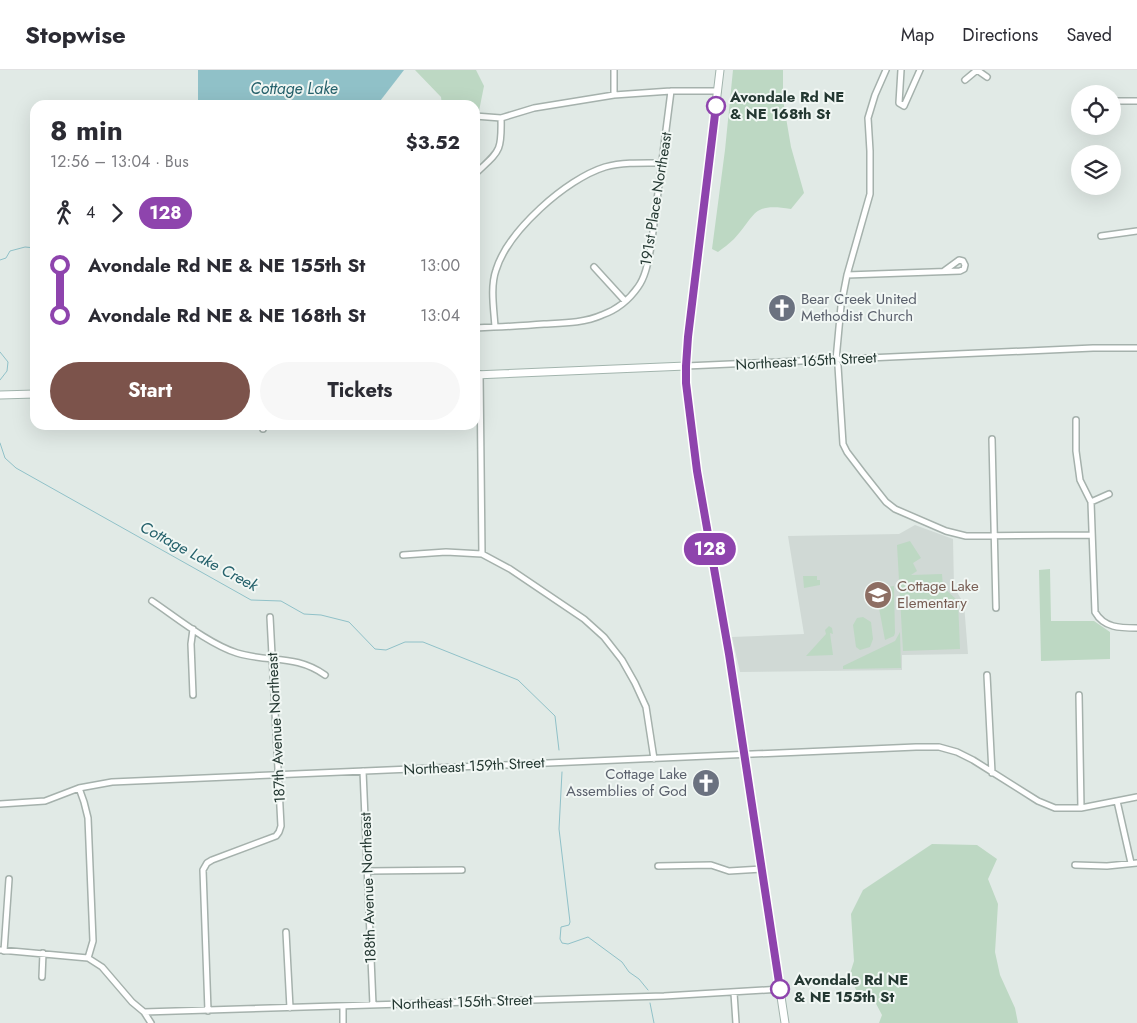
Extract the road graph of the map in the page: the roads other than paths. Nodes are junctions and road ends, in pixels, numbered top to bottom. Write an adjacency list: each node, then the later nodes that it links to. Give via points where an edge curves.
1 (614, 70): 11 (street)
2 (720, 70): 10 (main road)
3 (886, 70): 22 (street, via 868,118 870,194)
4 (901, 70): 5 (street, via 899,103 904,106)
5 (920, 70)
6 (977, 70): 7 (street); 8 (street)
7 (987, 77)
8 (965, 80)
9 (671, 91): 10 (street); 11 (street); 16 (street, 191st Place Northeast)
10 (718, 91): 28 (main road)
11 (614, 95): 15 (street, via 534,108)
12 (1121, 101): 13 (street)
13 (1137, 102)
14 (480, 116): 15 (street)
15 (501, 118): 17 (street, via 500,147 493,159)
16 (662, 163): 23 (street, 191st Place Northeast, via 648,264 638,287); 24 (street, via 622,164 598,170 574,182 532,216 500,259 495,272)
17 (480, 170)
18 (1137, 231): 19 (street)
19 (1101, 236)
20 (594, 266): 23 (street)
21 (944, 271): 22 (street)
22 (847, 275): 27 (street)
23 (625, 302): 24 (street, via 601,316 587,319)
24 (495, 327): 25 (street)
25 (480, 328)
26 (1137, 348): 27 (street, Northeast 165th Street)
27 (836, 360): 28 (street, Northeast 165th Street); 38 (street, via 843,444 886,502 946,531 966,536)
28 (686, 366): 29 (main road, Northeast 165th Street); 51 (main road, via 697,471)
29 (480, 375)
30 (30, 394): 31 (main road)
31 (0, 395)
32 (1076, 420): 36 (street, via 1078,475)
33 (479, 430): 40 (street)
34 (992, 439): 38 (street)
35 (1109, 494): 36 (street)
36 (1092, 502): 37 (street)
37 (1092, 535): 38 (street); 44 (street, via 1095,612 1107,625)
38 (995, 537): 42 (street)
39 (403, 554): 40 (street)
40 (482, 554): 52 (street, via 560,602 604,637 626,668 646,707)
41 (152, 601): 45 (street)
42 (996, 608)
43 (270, 617): 46 (street, 187th Avenue Northeast)
44 (1137, 628)
45 (193, 629): 46 (street, via 228,650); 49 (street)
46 (272, 658): 47 (street, via 298,662); 55 (street, 187th Avenue Northeast)
47 (325, 675)
48 (987, 675): 54 (street)
49 (193, 695)
50 (1079, 696): 60 (street)
51 (745, 754): 52 (street, Northeast 159th Street); 54 (street, Northeast 159th Street, via 939,747 958,752); 65 (main road)
52 (654, 759): 53 (street, Northeast 159th Street)
53 (362, 771): 55 (street, Northeast 159th Street); 67 (street, 188th Avenue Northeast)
54 (992, 773): 60 (street, Northeast 159th Street, via 1055,808)
55 (279, 776): 56 (street, Northeast 159th Street, via 112,782); 79 (street, 187th Avenue Northeast, via 281,826 276,836 212,860 203,870)
56 (79, 788): 59 (street, Northeast 159th Street, via 45,801); 72 (street, via 88,818 93,942)
57 (1137, 798): 58 (street)
58 (1117, 801): 60 (street); 61 (street)
59 (0, 804)
60 (1081, 808)
61 (1130, 863): 62 (street); 63 (street)
62 (1137, 863)
63 (1075, 865)
64 (658, 866): 65 (street, via 711,864 729,871)
65 (762, 869): 74 (main road)
66 (462, 870): 67 (street)
67 (368, 871): 76 (street, 188th Avenue Northeast)
68 (9, 879): 70 (street)
69 (286, 932): 78 (street)
70 (2, 950): 71 (street)
71 (43, 954): 72 (street); 73 (street)
72 (88, 958): 80 (street)
73 (42, 977)
74 (780, 989): 75 (street, Northeast 155th Street); 84 (main road)
75 (734, 993): 76 (street, Northeast 155th Street); 83 (street)
76 (373, 1005): 77 (street, Northeast 155th Street)
77 (343, 1007): 78 (street, Northeast 155th Street); 82 (street)
78 (290, 1008): 79 (street, Northeast 155th Street)
79 (208, 1011): 80 (street, Northeast 155th Street)
80 (144, 1012): 81 (street)
81 (151, 1023)
82 (343, 1023)
83 (736, 1023)
84 (785, 1023)

